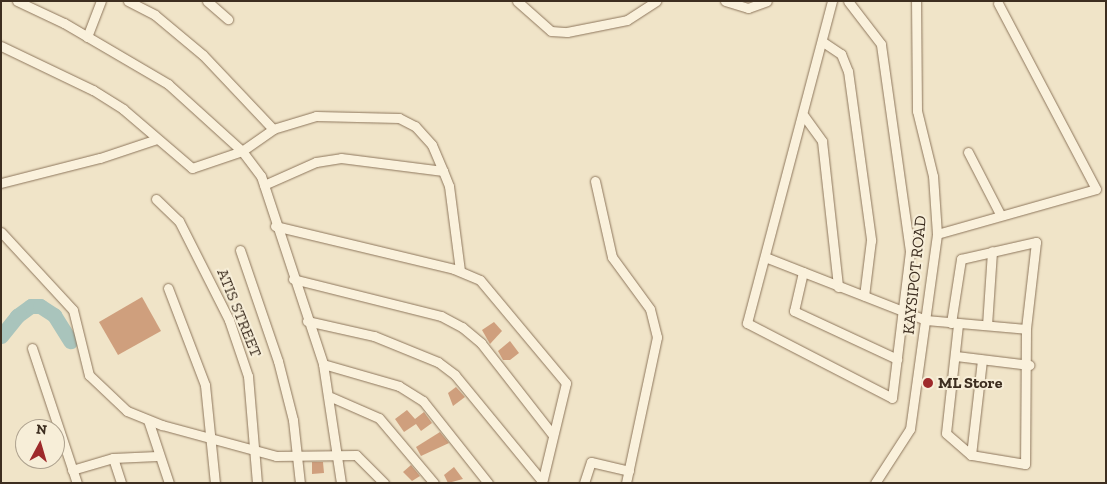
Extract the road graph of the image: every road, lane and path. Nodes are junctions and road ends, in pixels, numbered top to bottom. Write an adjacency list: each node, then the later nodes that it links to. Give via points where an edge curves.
1 (17, 1): 14 (street)
2 (101, 1): 14 (street)
3 (128, 1): 18 (street, via 155,15 202,55)
4 (207, 1): 13 (street)
5 (517, 1): 6 (street, via 551,31 567,32 627,20)
6 (656, 1)
7 (725, 1): 8 (street, via 748,8)
8 (767, 1)
9 (832, 1): 15 (street)
10 (848, 1): 40 (street, via 881,44 910,251)
11 (916, 1): 30 (street, KAYSIPOT ROAD, via 917,111 933,176)
12 (998, 3): 27 (street, via 1096,189)
13 (228, 19)
14 (87, 37): 20 (street, via 168,84)
15 (823, 42): 17 (street); 39 (street, via 841,54 848,70 871,240)
16 (1, 46): 19 (street, via 93,90 123,109)
17 (804, 116): 33 (street); 37 (street, via 822,141)
18 (273, 129): 20 (street); 22 (street, via 316,116 399,118 415,126 432,146)
19 (157, 139): 20 (street, via 192,168); 24 (street, via 100,158)
20 (242, 151): 25 (street)
21 (968, 152): 27 (street)
22 (443, 171): 25 (street, via 341,158 316,162); 34 (street, via 449,186)
23 (595, 181): 63 (street, via 612,257 656,323 657,337)
24 (1, 183)
25 (264, 185): 28 (street)
26 (156, 199): 56 (street, ATIS STREET, via 179,221 229,320 248,376)
27 (1000, 214): 30 (street)
28 (275, 226): 34 (street); 36 (street)
29 (1, 232): 53 (street, via 73,310 89,375 127,411)
30 (938, 234): 41 (street, KAYSIPOT ROAD)
31 (240, 250): 61 (street, via 278,361)
32 (992, 251): 43 (street, via 961,259); 44 (street); 45 (street, via 1036,242)
33 (764, 258): 35 (street); 48 (street, via 747,323 892,398)
34 (460, 271): 54 (street, via 480,280 566,383)
35 (803, 272): 37 (street); 48 (street, via 794,311)
36 (293, 279): 42 (street); 54 (street, via 441,316 462,327 481,343)
37 (838, 287): 39 (street)
38 (168, 288): 55 (street, via 201,372)
39 (864, 296): 40 (street)
40 (904, 312): 41 (street); 48 (street)
41 (926, 320): 43 (street); 77 (street, KAYSIPOT ROAD, via 910,429)
42 (307, 321): 50 (street); 64 (street, via 374,336 438,362 455,376)
43 (954, 323): 44 (street); 47 (street)
44 (987, 325): 45 (street)
45 (1026, 329): 51 (street)
46 (32, 348): 62 (street)
47 (956, 356): 49 (street); 57 (street, via 946,433)
48 (897, 358)
49 (982, 360): 51 (street); 57 (street)
50 (323, 364): 52 (street); 74 (street, via 399,386 423,402)
51 (1029, 365): 57 (street, via 1025,464)
52 (331, 397): 58 (street); 73 (street, via 379,418)
53 (148, 420): 55 (street); 59 (street)
54 (552, 434): 64 (street)
55 (212, 438): 56 (street); 68 (street)
56 (256, 451): 61 (street); 69 (street, ATIS STREET)
57 (971, 454)
58 (338, 455): 61 (street); 71 (street); 72 (street, via 356,455)
59 (158, 456): 60 (street); 67 (street)
60 (113, 458): 62 (street); 66 (street)
61 (298, 458): 70 (street)
62 (72, 470): 65 (street)
63 (629, 471): 75 (street, via 591,462); 76 (street)
64 (542, 482)
65 (77, 483)
66 (122, 483)
67 (169, 483)
68 (215, 483)
69 (257, 483)
70 (300, 483)
71 (341, 483)
72 (384, 483)
73 (434, 483)
74 (488, 483)
75 (584, 483)
76 (626, 483)
77 (875, 483)

